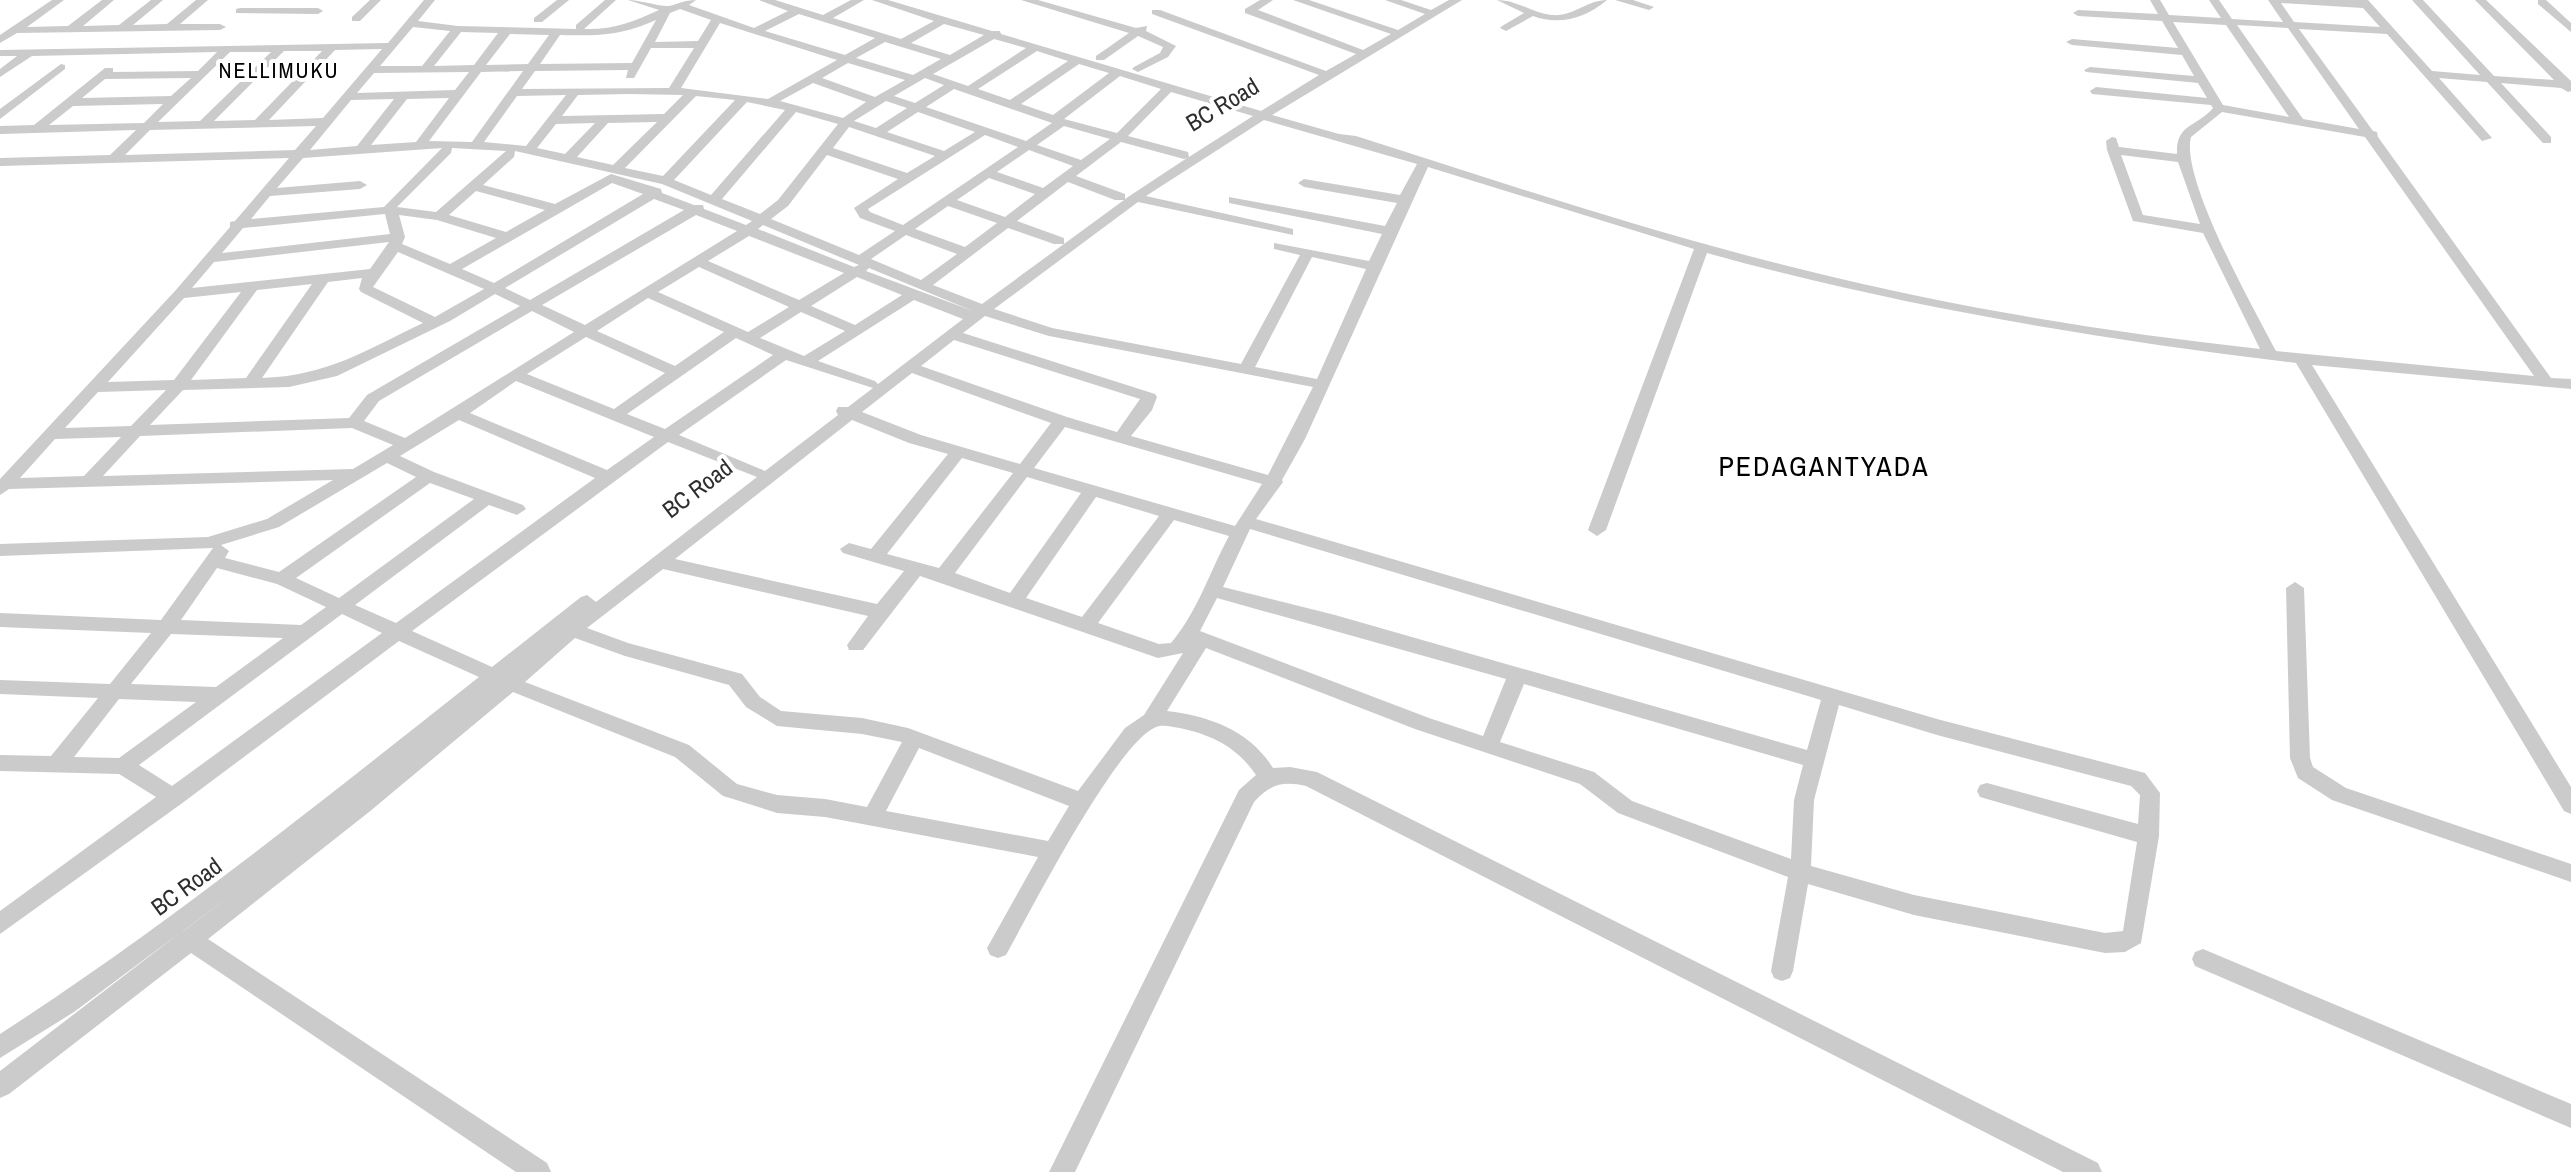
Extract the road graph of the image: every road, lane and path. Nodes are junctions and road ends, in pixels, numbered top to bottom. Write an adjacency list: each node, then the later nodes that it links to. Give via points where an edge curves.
1 (59, 0): 59 (street)
2 (109, 0): 60 (street)
3 (158, 0): 56 (street)
4 (203, 0): 54 (street)
5 (253, 0): 37 (street)
6 (331, 0): 37 (street, via 313,15)
7 (376, 0): 44 (street)
8 (430, 0): 46 (street)
9 (543, 0): 29 (street)
10 (611, 0): 53 (street)
11 (633, 0): 33 (street)
12 (764, 0): 34 (street)
13 (859, 0): 43 (street)
14 (877, 0): 31 (street)
15 (1026, 0): 67 (street)
16 (1268, 0): 83 (street, via 1250,13)
17 (1298, 0): 63 (street)
18 (1390, 0): 38 (street)
19 (1446, 0): 38 (street, BC Road)
20 (1457, 0): 133 (street, BC Road)
21 (1502, 0): 39 (street)
22 (1602, 0): 39 (street, via 1563,20)
23 (1620, 0): 36 (street)
24 (2155, 0): 42 (street)
25 (2214, 0): 49 (street)
26 (2276, 0): 32 (street); 51 (street)
27 (2417, 0): 109 (street)
28 (2480, 0): 112 (street)
29 (561, 2): 47 (street)
30 (2542, 2): 58 (street)
31 (909, 3): 41 (street); 48 (street); 66 (street)
32 (2365, 3): 64 (street)
33 (679, 5): 45 (street); 68 (street); 75 (street)
34 (799, 6): 43 (street); 65 (street)
35 (1156, 6): 67 (street); 103 (street)
36 (1649, 7)
37 (240, 11): 52 (street)
38 (1426, 11): 63 (street, BC Road)
39 (1532, 12): 55 (street)
40 (2078, 13): 42 (street)
41 (890, 15)
42 (2164, 17): 49 (street); 84 (street)
43 (825, 18): 61 (street)
44 (356, 19)
45 (717, 19): 65 (street); 74 (street)
46 (412, 20): 57 (street); 77 (street)
47 (538, 20)
48 (943, 20): 66 (street); 73 (street)
49 (2229, 21): 51 (street); 139 (street)
50 (877, 23): 61 (street)
51 (2291, 25): 64 (street); 149 (street)
52 (220, 27): 54 (street); 76 (street)
53 (580, 27)
54 (169, 28): 56 (street)
55 (1506, 28)
56 (116, 29): 60 (street); 82 (street)
57 (458, 29): 62 (street); 97 (street)
58 (2571, 29)
59 (16, 30): 60 (street); 71 (street)
60 (70, 30)
61 (864, 30): 70 (street)
62 (506, 31): 69 (street); 96 (street)
63 (1393, 31): 83 (street, BC Road)
64 (2390, 31): 105 (street)
65 (755, 32): 89 (street)
66 (997, 32): 79 (street); 88 (street); 90 (street)
67 (1138, 32): 88 (street); 98 (street, via 1170,46)
68 (607, 33): 69 (street); 86 (street)
69 (555, 34): 93 (street)
70 (885, 37): 73 (street); 89 (street)
71 (0, 40)
72 (2072, 42): 84 (street)
73 (902, 43): 90 (street)
74 (702, 44): 75 (street); 116 (street)
75 (649, 45): 94 (street)
76 (207, 46): 81 (street); 82 (street)
77 (388, 46): 78 (street); 99 (street)
78 (332, 47): 80 (street); 142 (street)
79 (1034, 48): 91 (street); 114 (street)
80 (280, 49): 81 (street); 143 (street)
81 (226, 50): 104 (street)
82 (84, 51): 87 (street)
83 (1358, 51): 103 (street, BC Road)
84 (2184, 52): 110 (street)
85 (0, 53): 87 (street)
86 (591, 55): 93 (street); 94 (street)
87 (25, 56): 101 (street)
88 (1100, 58): 98 (street)
89 (847, 59): 107 (street); 108 (street)
90 (952, 59): 108 (street)
91 (1077, 60): 102 (street); 129 (street)
92 (112, 66): 106 (street)
93 (533, 66): 96 (street); 119 (street)
94 (636, 66): 115 (street)
95 (61, 67): 134 (street)
96 (478, 67): 97 (street); 121 (street)
97 (425, 69): 99 (street)
98 (1138, 69): 133 (street)
99 (368, 70): 123 (street)
100 (2090, 70): 110 (street)
101 (4, 72)
102 (1118, 72): 113 (street); 138 (street)
103 (1321, 72): 133 (street, BC Road)
104 (200, 74): 106 (street); 126 (street)
105 (2427, 74): 109 (street); 151 (street)
106 (101, 76): 127 (street)
107 (812, 78): 125 (street); 128 (street)
108 (922, 78): 111 (street); 125 (street)
109 (2490, 79): 112 (street); 152 (street)
110 (2204, 80): 130 (street)
111 (952, 85): 114 (street); 131 (street)
112 (2569, 87)
113 (1168, 88): 133 (street); 150 (street)
114 (969, 90): 129 (street)
115 (619, 91): 116 (street); 118 (street)
116 (673, 91): 120 (street)
117 (2096, 91): 130 (street)
118 (574, 92): 119 (street); 136 (street)
119 (513, 93): 153 (street)
120 (692, 93): 124 (street); 135 (street)
121 (457, 94): 122 (street); 154 (street)
122 (403, 96): 123 (street); 156 (street)
123 (345, 97): 140 (street)
124 (744, 98): 128 (street); 178 (street)
125 (882, 99): 131 (street); 141 (street)
126 (172, 100): 127 (street); 144 (street)
127 (70, 102): 145 (street)
128 (769, 103): 132 (street)
129 (1011, 105): 138 (street)
130 (2217, 105): 139 (street); 165 (street, via 2215,116 2183,139)
131 (916, 108): 147 (street); 148 (street)
132 (792, 109): 141 (street); 182 (street)
133 (1266, 111): 162 (street, BC Road); 168 (street); 181 (street)
134 (0, 115)
135 (665, 118): 137 (street); 171 (street)
136 (554, 120): 137 (street); 158 (street)
137 (604, 120): 164 (street)
138 (1059, 121): 150 (street); 155 (street)
139 (2298, 121): 149 (street)
140 (326, 122): 142 (street); 163 (street)
141 (844, 122): 147 (street); 159 (street)
142 (259, 123): 143 (street)
143 (203, 125): 144 (street)
144 (145, 127): 145 (street); 166 (street)
145 (37, 129): 146 (street)
146 (0, 130)
147 (878, 132): 161 (street)
148 (981, 133): 155 (street); 161 (street)
149 (2373, 135): 233 (street)
150 (1120, 137): 162 (street); 169 (street)
151 (2486, 138)
152 (2547, 140)
153 (477, 144): 154 (street); 158 (street)
154 (419, 146): 156 (street)
155 (1025, 148): 169 (street); 172 (street)
156 (361, 150): 163 (street)
157 (447, 150): 160 (street); 163 (street); 188 (street)
158 (529, 150): 164 (street)
159 (826, 150): 174 (street); 190 (street)
160 (510, 154): 171 (street); 177 (street)
161 (944, 155): 174 (street)
162 (1184, 155): 181 (street, BC Road)
163 (298, 157): 166 (street); 170 (street); 179 (street)
164 (569, 158): 171 (street)
165 (2183, 159): 194 (street); 194 (street, via 2112,145 2138,218)
166 (112, 160): 167 (street)
167 (0, 162)
168 (1424, 162): 184 (street); 202 (street)
169 (1083, 165): 173 (street)
170 (0, 168)
171 (615, 173): 178 (street); 187 (street)
172 (987, 173): 180 (street); 185 (street)
173 (1066, 177): 180 (street); 181 (street)
174 (908, 178): 193 (street, via 861,208 865,215)
175 (1304, 183): 184 (street)
176 (360, 185): 179 (street)
177 (473, 186): 187 (street); 189 (street)
178 (661, 187): 182 (street); 186 (street); 213 (street)
179 (264, 193): 192 (street)
180 (1044, 193): 191 (street)
181 (1128, 198): 197 (street); 199 (street, BC Road); 219 (street)
182 (714, 200): 190 (street)
183 (1234, 200): 196 (street)
184 (1404, 200): 196 (street)
185 (947, 201): 191 (street); 193 (street)
186 (698, 208): 195 (street); 218 (street)
187 (557, 209): 198 (street)
188 (389, 210): 189 (street); 192 (street); 200 (street)
189 (439, 216): 198 (street)
190 (763, 220): 195 (street); 207 (street)
191 (1004, 222): 199 (street); 204 (street)
192 (235, 225): 205 (street)
193 (906, 230): 204 (street); 207 (street)
194 (2210, 230): 226 (street)
195 (747, 231): 206 (street); 207 (street)
196 (1389, 231): 208 (street)
197 (1288, 232)
198 (506, 237): 209 (street)
199 (1059, 241): 219 (street, BC Road)
200 (396, 242): 205 (street); 209 (street); 210 (street)
201 (1279, 246): 203 (street)
202 (1702, 247): 226 (street, via 1923,301); 265 (street)
203 (1308, 252): 208 (street); 230 (street)
204 (968, 253): 214 (street)
205 (207, 259): 216 (street)
206 (699, 262): 215 (street); 217 (street)
207 (863, 265): 214 (street); 217 (street)
208 (1373, 266): 236 (street)
209 (453, 268): 213 (street)
210 (374, 273): 211 (street); 220 (street, via 366,289)
211 (322, 280): 212 (street); 234 (street)
212 (252, 287): 216 (street); 238 (street)
213 (495, 287): 218 (street); 220 (street)
214 (920, 289): 219 (street); 221 (street)
215 (648, 293): 222 (street); 224 (street)
216 (180, 294): 239 (street)
217 (801, 304): 221 (street); 224 (street)
218 (533, 306): 222 (street); 244 (street, via 373,398)
219 (973, 311): 223 (street); 230 (street, via 1089,342); 235 (street, BC Road)
220 (435, 323): 234 (street, via 311,380)
221 (855, 330): 228 (street)
222 (582, 333): 231 (street); 232 (street)
223 (952, 334): 229 (street); 248 (street, via 1149,397)
224 (741, 335): 225 (street); 231 (street)
225 (784, 354): 228 (street); 247 (street)
226 (2271, 357): 227 (street)
227 (2302, 360): 233 (street); 305 (street)
228 (805, 362): 235 (street)
229 (910, 367): 240 (street); 243 (street)
230 (1246, 369): 236 (street)
231 (676, 372): 242 (street)
232 (515, 375): 241 (street); 242 (street)
233 (2546, 382): 237 (street)
234 (250, 384): 238 (street)
235 (870, 384): 240 (street, BC Road)
236 (1321, 384): 258 (street)
237 (2571, 384)
238 (178, 386): 239 (street); 245 (street)
239 (96, 387): 246 (street)
240 (843, 411): 250 (street); 253 (street, BC Road); 271 (street)
241 (458, 414): 249 (street); 256 (street)
242 (617, 414): 247 (street)
243 (1061, 421): 248 (street); 252 (street)
244 (354, 423): 245 (street); 249 (street)
245 (138, 431): 246 (street); 257 (street)
246 (54, 434): 259 (street)
247 (669, 436): 253 (street); 256 (street)
248 (1121, 437): 258 (street)
249 (407, 445): 251 (street)
250 (958, 452): 252 (street); 269 (street)
251 (389, 457): 254 (street); 255 (street)
252 (1024, 469): 260 (street); 273 (street)
253 (757, 472): 289 (street, BC Road, via 560,623)
254 (359, 474): 257 (street); 266 (street, via 273,523)
255 (428, 476): 261 (street); 274 (street)
256 (608, 477): 284 (street)
257 (88, 482): 259 (street)
258 (1275, 482): 264 (street)
259 (2, 487)
260 (1093, 489): 263 (street); 277 (street)
261 (486, 499): 262 (street); 278 (street)
262 (517, 509)
263 (1170, 513): 264 (street); 282 (street)
264 (1242, 528): 276 (street); 292 (street)
265 (1597, 530)
266 (228, 539): 268 (street); 270 (street)
267 (849, 549): 269 (street)
268 (3, 553)
269 (875, 556): 272 (street)
270 (213, 561): 274 (street); 281 (street)
271 (660, 562): 279 (street); 283 (street)
272 (916, 568): 273 (street); 279 (street)
273 (943, 576): 277 (street)
274 (282, 579): 278 (street)
275 (2295, 588): 310 (street, via 2300,758 2305,772 2339,794)
276 (1210, 590): 286 (street); 288 (street)
277 (1014, 601): 282 (street)
278 (341, 603): 284 (street); 285 (street)
279 (881, 612): 287 (street)
280 (0, 620): 281 (street)
281 (166, 627): 285 (street); 291 (street)
282 (1085, 627): 286 (street, via 1158,651 1176,649)
283 (572, 630): 289 (street); 295 (street, via 735,679 753,702 777,718 862,726)
284 (401, 631): 289 (street); 303 (street)
285 (302, 632): 293 (street)
286 (1195, 636): 294 (street); 296 (street)
287 (856, 645)
288 (1517, 676): 296 (street); 297 (street)
289 (504, 680): 306 (street, via 682,751 730,790 777,804); 312 (street); 316 (street, BC Road)
290 (0, 687): 291 (street)
291 (114, 691): 293 (street); 299 (street)
292 (1832, 694): 297 (street); 307 (street, via 2138,779 2150,793)
293 (220, 695): 300 (street)
294 (1152, 719): 301 (street, via 1179,720 1238,740); 304 (street, via 1123,742)
295 (914, 738): 304 (street); 306 (street)
296 (1488, 747): 309 (street, via 1587,778 1625,807)
297 (1815, 760): 309 (street, via 1804,800)
298 (0, 763): 299 (street)
299 (56, 764): 300 (street)
300 (123, 766): 303 (street)
301 (1267, 776): 319 (street, via 1310,778); 321 (street, via 1246,796)
302 (1987, 791): 307 (street)
303 (174, 798): 311 (street)
304 (1083, 802): 308 (street)
305 (2571, 805)
306 (872, 817): 308 (street)
307 (2148, 836): 309 (street, via 2133,936 2125,942 2105,943 1914,905)
308 (1054, 851): 313 (street)
309 (1800, 872): 315 (street)
310 (2571, 873)
311 (0, 924)
312 (189, 939): 317 (street); 320 (street)
313 (998, 948)
314 (2203, 959): 318 (street)
315 (1782, 971)
316 (4, 1042)
317 (0, 1086)
318 (2571, 1116)
319 (2083, 1171)
320 (538, 1172)
321 (1062, 1172)

